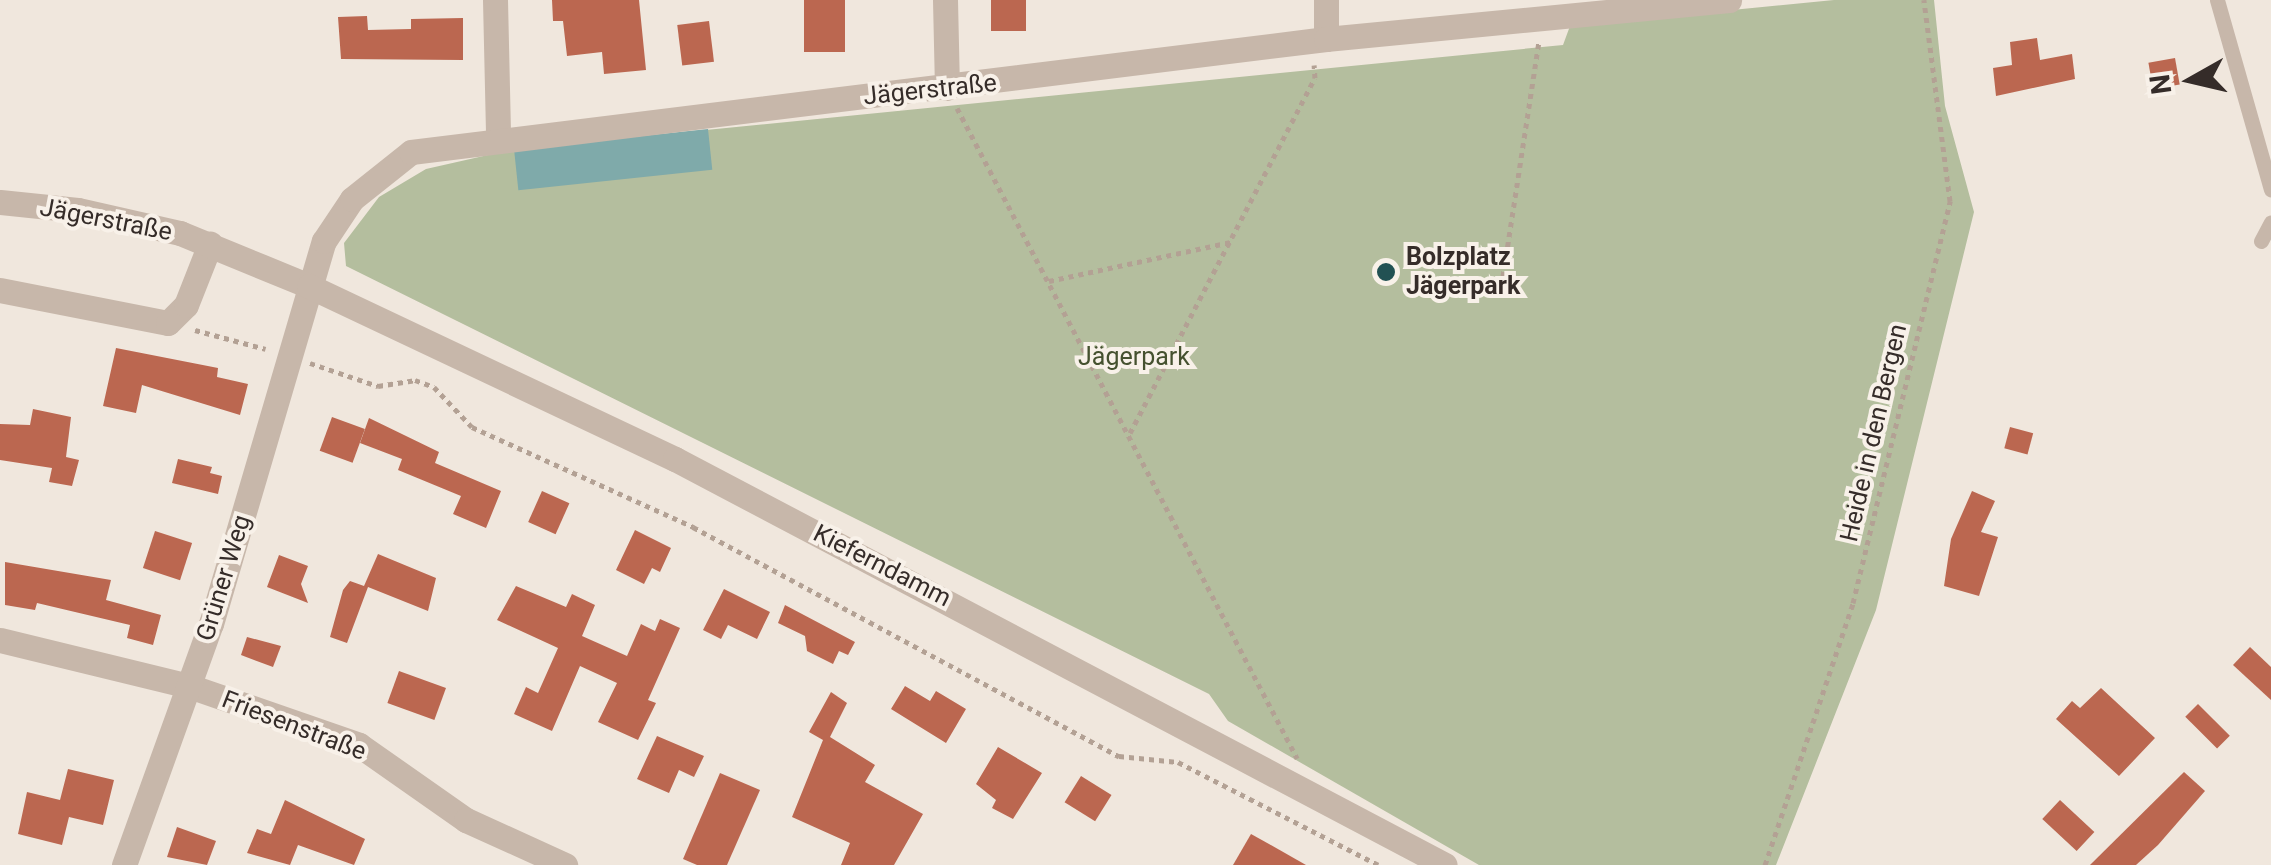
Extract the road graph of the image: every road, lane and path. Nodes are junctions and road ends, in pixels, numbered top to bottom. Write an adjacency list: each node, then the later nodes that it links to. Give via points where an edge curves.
1 (495, 0): 10 (street)
2 (945, 0): 9 (street)
3 (1326, 0): 8 (street)
4 (1729, 0): 7 (street, Jägerstraße)
5 (1924, 0): 31 (path, Heide in den Bergen, via 1950,201 1854,603)
6 (2217, 0): 11 (lane)
7 (1540, 18): 8 (street, Jägerstraße); 20 (path, via 1538,69)
8 (1318, 41): 9 (street, Jägerstraße); 15 (path, via 1315,78)
9 (946, 88): 10 (street, Jägerstraße); 17 (path)
10 (498, 136): 18 (street, Jägerstraße, via 412,152 352,199 324,241)
11 (2271, 189)
12 (0, 202): 16 (street, Jägerstraße, via 78,210)
13 (2271, 222): 14 (lane)
14 (2261, 241)
15 (1230, 242): 17 (path); 23 (path)
16 (210, 244): 18 (street, Jägerstraße); 21 (street, Jägerstraße, via 186,305)
17 (1049, 281): 23 (path)
18 (309, 286): 22 (street, Grüner Weg); 26 (street, Kieferndamm, via 675,459)
19 (0, 290): 21 (street)
20 (1500, 296)
21 (168, 322): 22 (path)
22 (288, 356): 25 (street, Grüner Weg); 29 (path, via 378,386 415,380 434,387 472,428 744,554 1119,756 1178,762)
23 (1129, 435): 26 (path, via 1297,754 1294,771)
24 (0, 640): 25 (street, Friesenstraße)
25 (189, 686): 27 (street, Grüner Weg); 28 (street, Friesenstraße, via 359,745 466,820)
26 (1274, 773): 30 (street, Kieferndamm)
27 (124, 865)
28 (565, 865)
29 (1378, 865)
30 (1445, 865)
31 (1765, 865)

